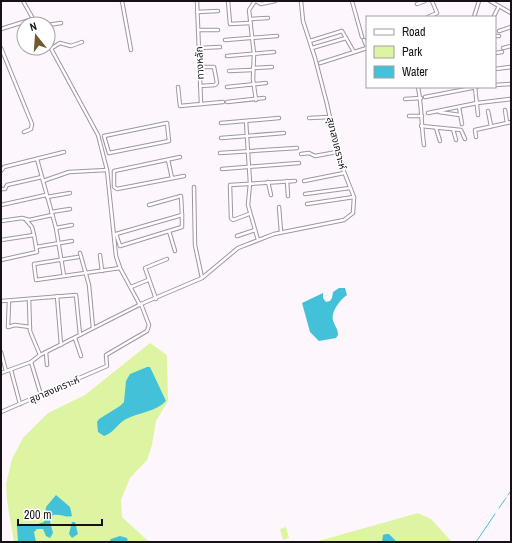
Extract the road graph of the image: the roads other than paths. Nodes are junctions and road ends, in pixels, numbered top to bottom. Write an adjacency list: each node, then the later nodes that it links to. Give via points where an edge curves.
1 (23, 1): 18 (street)
2 (122, 1): 49 (street)
3 (197, 1): 16 (street, ทางหลัก)
4 (228, 1): 23 (street, via 230,24)
5 (255, 1): 6 (street, via 261,4); 23 (street, via 250,7)
6 (275, 1)
7 (301, 1): 37 (street, สุขาสงเคราะห์, via 303,22)
8 (352, 1): 41 (street)
9 (425, 1): 13 (street)
10 (432, 1): 19 (street, via 437,13)
11 (479, 1): 20 (street)
12 (490, 1): 14 (street)
13 (416, 4)
14 (499, 6): 17 (street); 21 (street)
15 (218, 11): 16 (street)
16 (197, 12): 29 (street, ทางหลัก)
17 (511, 13)
18 (31, 16)
19 (430, 16)
20 (474, 16)
21 (494, 16)
22 (268, 18): 23 (street)
23 (250, 21): 33 (street)
24 (16, 24): 28 (street)
25 (56, 24): 26 (street)
26 (61, 24)
27 (511, 27): 31 (street)
28 (1, 29)
29 (198, 30): 30 (street); 45 (street, ทางหลัก)
30 (218, 30)
31 (499, 31)
32 (277, 36): 33 (street)
33 (252, 38): 36 (street); 54 (street)
34 (319, 38): 35 (street, via 342,31); 37 (street); 39 (street)
35 (346, 38): 39 (street); 51 (street)
36 (225, 40)
37 (310, 41): 46 (street, สุขาสงเคราะห์)
38 (82, 42): 40 (street, via 70,46 60,43)
39 (321, 45): 46 (street)
40 (56, 46)
41 (366, 46)
42 (511, 46): 48 (street)
43 (220, 47): 45 (street)
44 (1, 48): 105 (street, via 32,124 31,129)
45 (199, 48): 58 (street, ทางหลัก)
46 (312, 48): 93 (street, สุขาสงเคราะห์)
47 (366, 48): 51 (street)
48 (503, 48)
49 (131, 50)
50 (274, 52): 54 (street)
51 (354, 52): 57 (street)
52 (502, 52): 53 (street)
53 (496, 53)
54 (254, 54): 56 (street); 61 (street)
55 (56, 56): 115 (street)
56 (227, 56)
57 (320, 63)
58 (200, 67): 69 (street, ทางหลัก); 69 (street, via 214,67 215,85)
59 (272, 67): 61 (street)
60 (511, 67): 62 (street)
61 (252, 69): 63 (street); 65 (street)
62 (496, 69)
63 (229, 71)
64 (266, 83): 65 (street)
65 (254, 84): 70 (street); 79 (street)
66 (511, 84): 67 (street)
67 (496, 85)
68 (178, 86): 83 (street, via 180,105)
69 (200, 86): 83 (street, ทางหลัก)
70 (227, 87)
71 (418, 88): 76 (street)
72 (471, 88): 74 (street)
73 (476, 88): 82 (street)
74 (425, 97)
75 (264, 98): 79 (street)
76 (421, 98): 77 (street); 92 (street)
77 (405, 99)
78 (511, 99): 82 (street)
79 (256, 100): 81 (street)
80 (223, 102): 83 (street)
81 (227, 102)
82 (477, 103): 84 (street); 90 (street)
83 (201, 104)
84 (459, 107): 86 (street); 89 (street)
85 (505, 110): 99 (street)
86 (435, 111): 88 (street); 89 (street)
87 (488, 111): 102 (street)
88 (428, 113)
89 (460, 115): 100 (street)
90 (478, 115)
91 (409, 116): 92 (street)
92 (422, 116): 101 (street)
93 (330, 117): 95 (street); 119 (street, สุขาสงเคราะห์)
94 (279, 118): 96 (street)
95 (309, 118)
96 (246, 121): 98 (street); 107 (street)
97 (511, 122): 99 (street)
98 (221, 123)
99 (507, 123): 102 (street)
100 (462, 124)
101 (421, 126): 103 (street); 114 (street)
102 (491, 126): 108 (street, via 475,130)
103 (436, 128): 104 (street); 112 (street)
104 (453, 129): 110 (street, via 461,130); 111 (street)
105 (24, 132)
106 (284, 132): 107 (street)
107 (247, 135): 109 (street); 117 (street)
108 (476, 137)
109 (221, 138)
110 (465, 139)
111 (456, 140)
112 (440, 141)
113 (106, 145): 113 (street, via 109,153 169,141 168,123 104,136); 115 (street)
114 (424, 145)
115 (102, 146): 128 (street)
116 (297, 148): 117 (street)
117 (248, 151): 120 (street); 126 (street)
118 (64, 152): 123 (street)
119 (337, 152): 121 (street, via 315,156 309,153); 130 (street, สุขาสงเคราะห์)
120 (220, 153)
121 (302, 154)
122 (180, 157): 124 (street)
123 (37, 159): 129 (street, via 4,167); 132 (street)
124 (168, 160): 133 (street); 138 (street, via 114,171)
125 (299, 163): 126 (street)
126 (249, 167): 127 (street); 141 (street)
127 (222, 169)
128 (107, 170): 134 (street, via 69,172); 140 (street)
129 (1, 171)
130 (344, 173): 137 (street); 143 (street, สุขาสงเคราะห์)
131 (184, 176): 133 (street)
132 (42, 177): 134 (street); 144 (street, via 8,185)
133 (172, 178): 138 (street, via 117,189)
134 (43, 181): 148 (street)
135 (287, 181): 136 (street); 139 (street); 149 (street)
136 (295, 181)
137 (304, 181)
138 (114, 182): 140 (street)
139 (268, 182): 141 (street); 147 (street)
140 (108, 183): 172 (street)
141 (250, 183): 157 (street); 157 (street, via 230,185 231,218 233,220)
142 (194, 187): 186 (street, via 195,245)
143 (350, 188): 146 (street); 150 (street, สุขาสงเคราะห์)
144 (1, 190)
145 (70, 193): 148 (street)
146 (305, 194)
147 (271, 195)
148 (47, 196): 151 (street); 156 (street)
149 (288, 196)
150 (354, 197): 152 (street); 165 (street, via 354,209 348,218)
151 (1, 204)
152 (307, 204)
153 (149, 205): 158 (street, via 181,196)
154 (279, 207): 165 (street)
155 (70, 209): 156 (street)
156 (52, 214): 159 (street); 162 (street)
157 (249, 214): 163 (street)
158 (182, 215): 164 (street, via 182,227); 170 (street, via 116,234)
159 (26, 219): 160 (street); 166 (street)
160 (1, 221)
161 (72, 225): 162 (street)
162 (56, 228): 173 (street)
163 (255, 230): 167 (street); 171 (street)
164 (169, 231): 170 (street, via 120,246); 175 (street)
165 (282, 232): 171 (street)
166 (34, 235): 168 (street); 174 (street)
167 (237, 236)
168 (1, 240)
169 (72, 241): 173 (street)
170 (118, 241): 172 (street)
171 (258, 241): 186 (street, via 236,250)
172 (114, 242): 182 (street)
173 (59, 243): 174 (street); 181 (street)
174 (36, 247): 180 (street, via 34,254)
175 (175, 250)
176 (80, 253): 184 (street)
177 (100, 255): 183 (street)
178 (78, 257): 181 (street)
179 (167, 259): 187 (street, via 145,268)
180 (1, 260)
181 (61, 260): 185 (street); 185 (street, via 33,265 37,280)
182 (120, 268): 183 (street); 188 (street)
183 (102, 271): 184 (street)
184 (86, 274): 185 (street); 196 (street)
185 (64, 276)
186 (202, 278): 191 (street)
187 (148, 280): 188 (street); 191 (street)
188 (131, 287): 194 (street)
189 (57, 296): 190 (street); 197 (street, via 77,295); 199 (street)
190 (29, 299): 193 (street); 195 (street)
191 (156, 299): 194 (street)
192 (2, 301): 193 (street)
193 (9, 301): 195 (street, via 8,327)
194 (140, 305): 196 (street); 209 (street, สุขาสงเคราะห์, via 149,325 148,329 106,355 107,366)
195 (30, 327): 202 (street)
196 (93, 328): 197 (street)
197 (80, 335): 198 (street)
198 (75, 338): 199 (street); 203 (street)
199 (61, 345): 201 (street)
200 (1, 352): 207 (street)
201 (46, 352): 202 (street); 205 (street)
202 (40, 355): 204 (street)
203 (81, 356)
204 (31, 362): 206 (street); 209 (street)
205 (47, 366)
206 (11, 370): 207 (street); 210 (street)
207 (6, 371): 208 (street)
208 (1, 373)
209 (41, 395): 210 (street, สุขาสงเคราะห์)
210 (20, 404): 211 (street, สุขาสงเคราะห์)
211 (1, 412)

